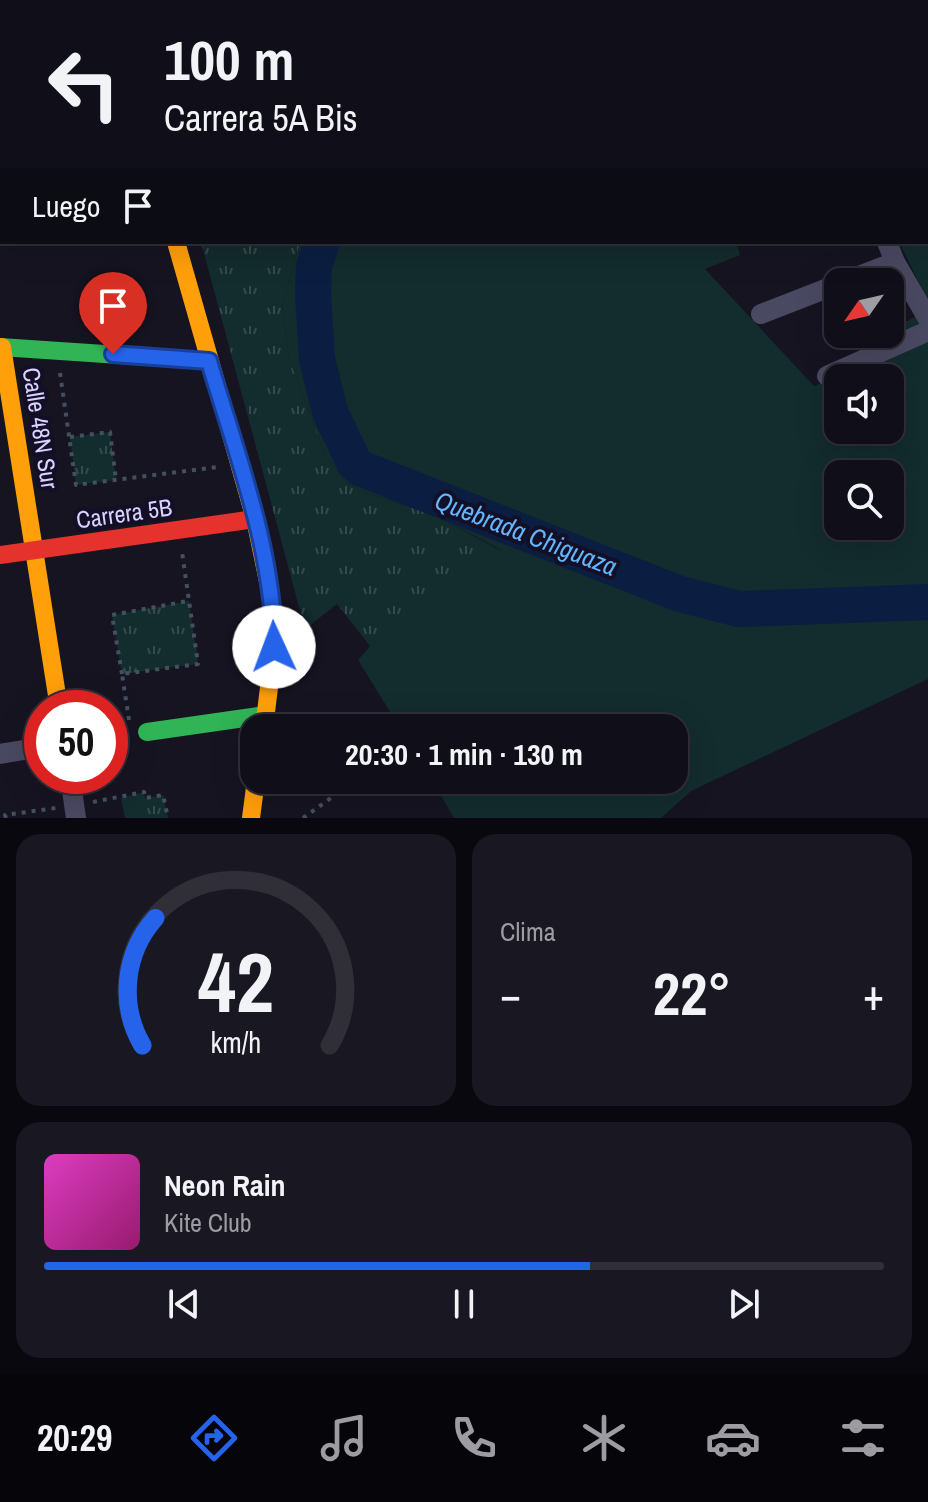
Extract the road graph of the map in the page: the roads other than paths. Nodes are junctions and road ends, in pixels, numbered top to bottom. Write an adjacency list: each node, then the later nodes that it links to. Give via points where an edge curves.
1 (177, 244): 10 (street)
2 (888, 244): 3 (street)
3 (895, 262): 4 (street); 7 (street)
4 (880, 268)
5 (824, 290): 6 (street)
6 (761, 314)
7 (928, 319)
8 (928, 331): 11 (street)
9 (1, 347): 10 (street); 13 (street, Calle 48N Sur)
10 (209, 361): 12 (street)
11 (854, 364)
12 (255, 519): 13 (street, Carrera 5B); 16 (street, via 274,623)
13 (34, 550): 14 (street, Carrera 5B); 15 (street, Calle 48N Sur)
14 (0, 555)
15 (56, 690)
16 (266, 714)
17 (240, 724): 18 (street)
18 (139, 733)
19 (24, 750): 20 (street)
20 (0, 754)
21 (254, 794): 22 (street)
22 (251, 818)

